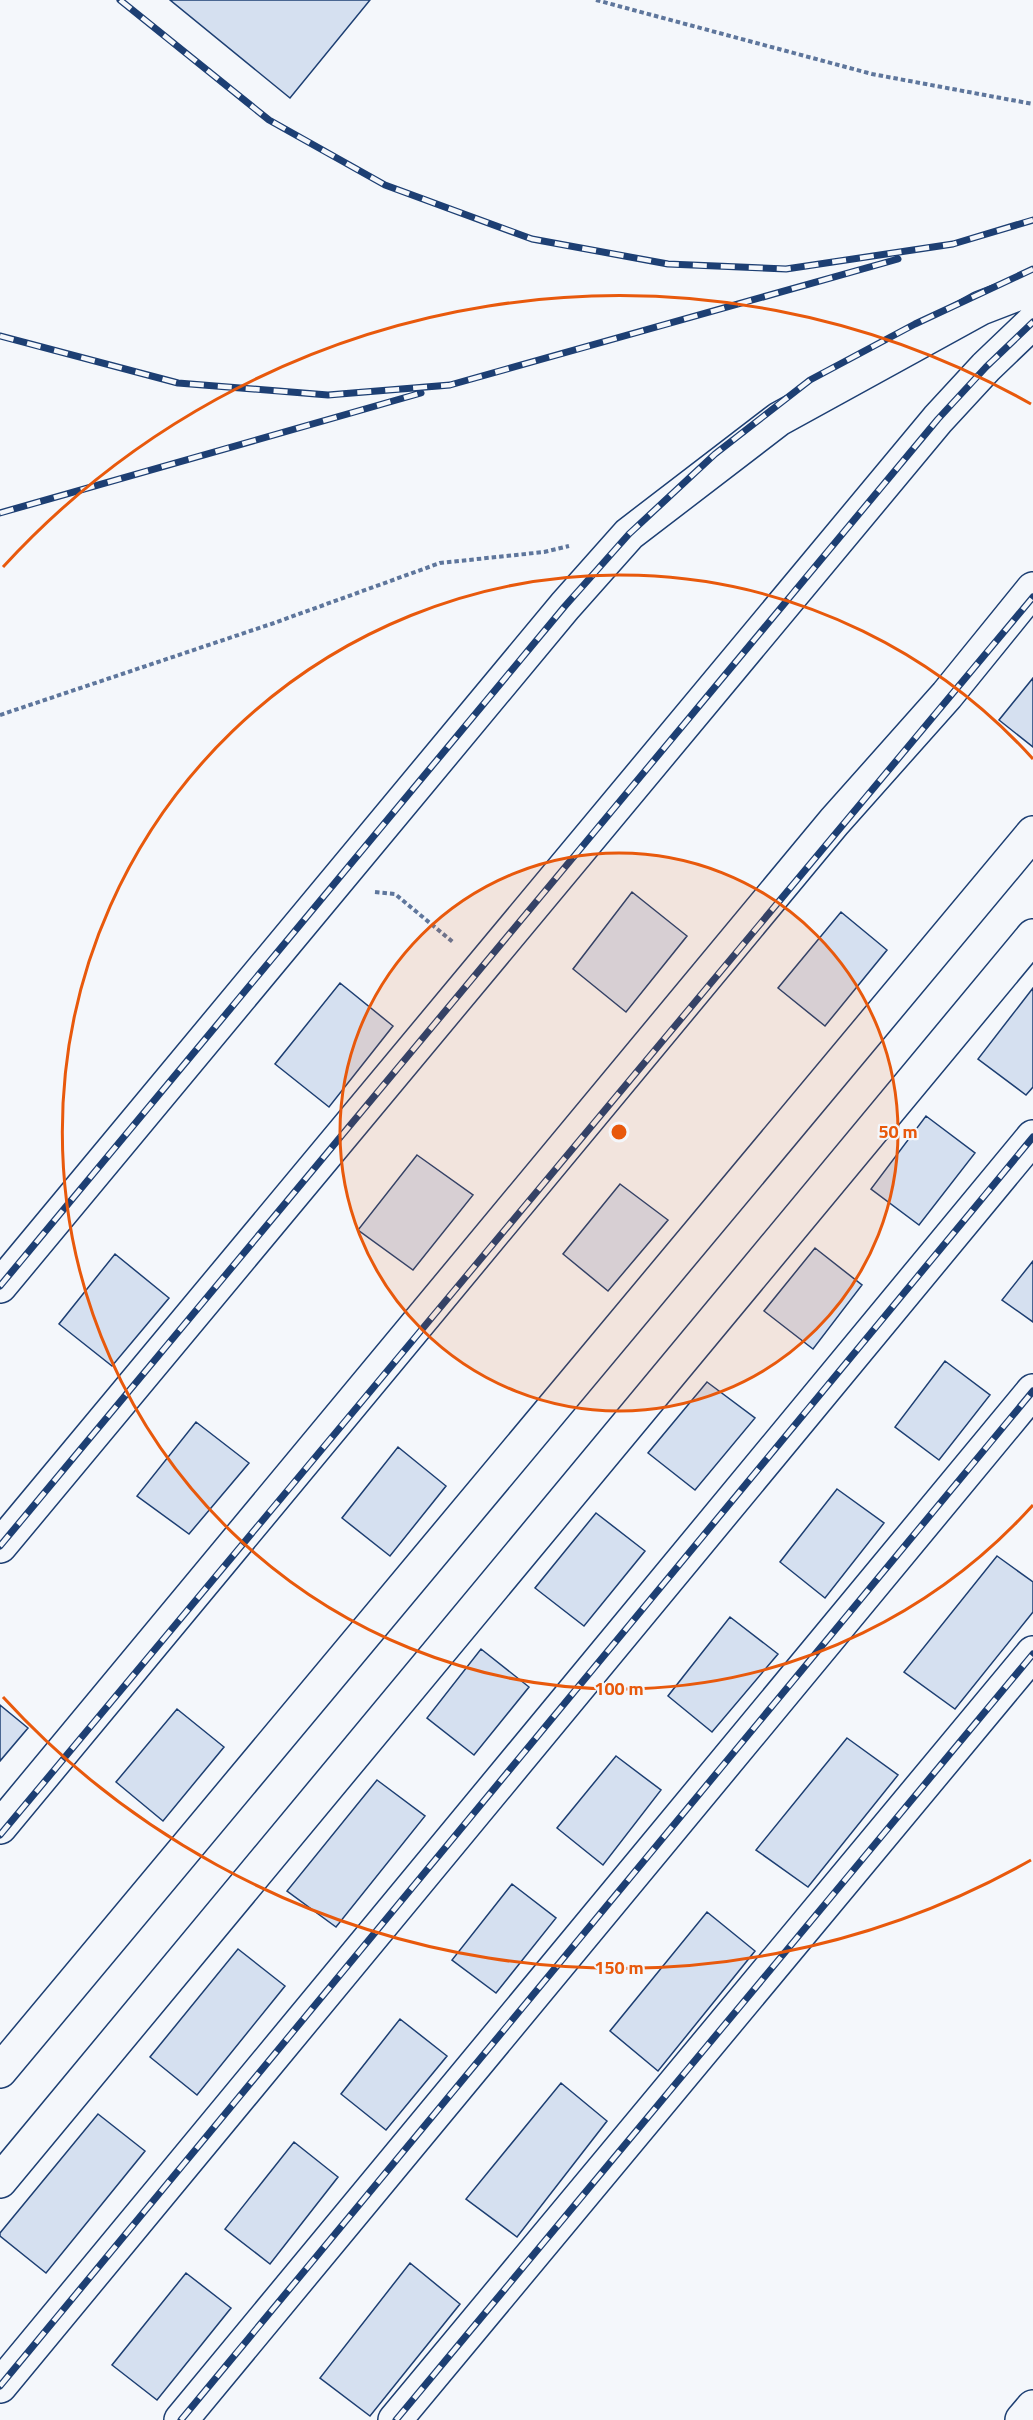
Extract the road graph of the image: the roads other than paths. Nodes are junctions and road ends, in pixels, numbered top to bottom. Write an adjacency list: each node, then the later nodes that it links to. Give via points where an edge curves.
1 (1033, 288): 7 (lane, via 981,308 779,419 629,534)
2 (1033, 322): 9 (lane, via 938,419)
3 (1033, 589): 11 (lane, via 947,695 834,822)
4 (1033, 832): 12 (lane)
5 (1033, 936): 13 (lane)
6 (1033, 1137): 14 (lane)
7 (0, 1286)
8 (1033, 1391): 16 (lane)
9 (0, 1546)
10 (1033, 1653): 17 (lane)
11 (0, 1827)
12 (0, 2071)
13 (0, 2181)
14 (0, 2386)
15 (1033, 2407): 18 (lane)
16 (181, 2420)
17 (395, 2420)
18 (1022, 2420)

